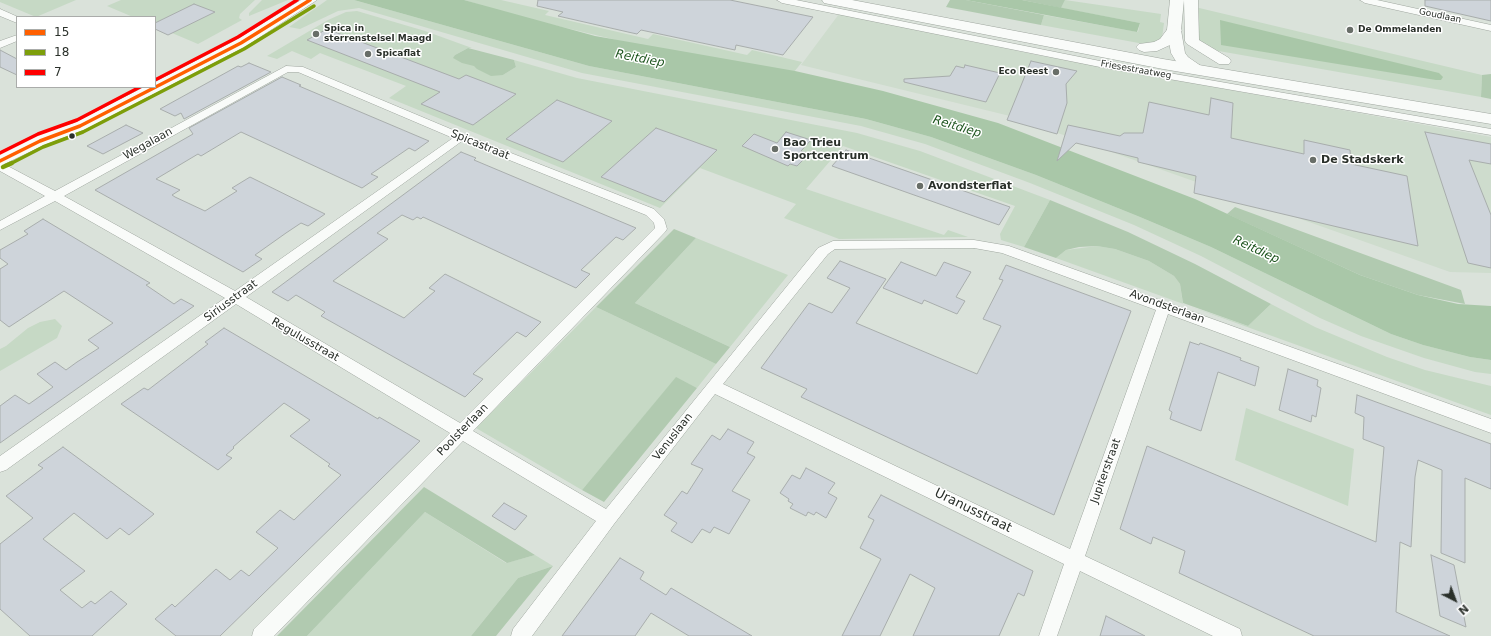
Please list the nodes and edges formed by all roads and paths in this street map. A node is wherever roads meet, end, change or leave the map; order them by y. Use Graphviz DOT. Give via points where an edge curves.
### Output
graph roads {
  1 [pos="299,0"];
  2 [pos="310,0"];
  3 [pos="782,0"];
  4 [pos="829,0"];
  5 [pos="890,0"];
  6 [pos="1177,0"];
  7 [pos="1191,0"];
  8 [pos="1365,0"];
  9 [pos="0,12"];
  10 [pos="16,20"];
  11 [pos="1491,28"];
  12 [pos="1174,30"];
  13 [pos="16,38"];
  14 [pos="0,45"];
  15 [pos="1144,47"];
  16 [pos="1178,53"];
  17 [pos="1224,61"];
  18 [pos="298,69"];
  19 [pos="1196,69"];
  20 [pos="156,80"];
  21 [pos="156,87"];
  22 [pos="141,88"];
  23 [pos="155,88"];
  24 [pos="1307,88"];
  25 [pos="1491,107"];
  26 [pos="1388,115"];
  27 [pos="1491,119"];
  28 [pos="1491,132"];
  29 [pos="461,137"];
  30 [pos="40,141"];
  31 [pos="0,161"];
  32 [pos="0,166"];
  33 [pos="54,196"];
  34 [pos="660,222"];
  35 [pos="0,226"];
  36 [pos="833,245"];
  37 [pos="234,298"];
  38 [pos="1164,306"];
  39 [pos="713,386"];
  40 [pos="1491,426"];
  41 [pos="462,431"];
  42 [pos="0,465"];
  43 [pos="608,519"];
  44 [pos="1074,560"];
  45 [pos="261,636"];
  46 [pos="520,636"];
  47 [pos="1048,636"];
  48 [pos="1233,636"];
  1 -- 20 [label="main road"];
  2 -- 21 [label="main road" via="241,43"];
  3 -- 26 [label="street, Friesestraatweg" via="1100,64"];
  4 -- 19 [label="highway, Friesestraatweg"];
  5 -- 15 [label="highway"];
  6 -- 12 [label="main road"];
  7 -- 17 [label="main road" via="1192,41"];
  8 -- 11 [label="street, Goudlaan"];
  9 -- 10 [label="street"];
  12 -- 15 [label="highway" via="1165,42 1157,46"];
  12 -- 16 [label="main road"];
  13 -- 14 [label="street"];
  15 -- 16 [label="highway"];
  16 -- 17 [label="highway"];
  16 -- 19 [label="main road" via="1186,63"];
  17 -- 25 [label="highway"];
  18 -- 29 [label="street, Spicastraat"];
  18 -- 33 [label="street, Wegalaan" via="286,68"];
  19 -- 24 [label="highway, Friesestraatweg"];
  22 -- 30 [label="main road"];
  23 -- 30 [label="main road" via="80,126"];
  24 -- 26 [label="highway" via="1327,97 1382,107 1387,110"];
  24 -- 27 [label="highway, Friesestraatweg"];
  26 -- 28 [label="street, Friesestraatweg"];
  29 -- 34 [label="street, Spicastraat" via="650,212"];
  29 -- 37 [label="street, Siriusstraat"];
  30 -- 31 [label="main road"];
  32 -- 33 [label="street, Regulusstraat"];
  33 -- 35 [label="street, Wegalaan"];
  33 -- 37 [label="street, Regulusstraat" via="189,270"];
  34 -- 41 [label="street, Poolsterlaan" via="661,229"];
  36 -- 38 [label="street, Avondsterlaan" via="974,244 1004,249"];
  36 -- 39 [label="street, Venuslaan" via="823,251"];
  37 -- 41 [label="street, Regulusstraat"];
  37 -- 42 [label="street, Siriusstraat"];
  38 -- 40 [label="street, Avondsterlaan"];
  38 -- 44 [label="street, Jupiterstraat"];
  39 -- 43 [label="street, Venuslaan"];
  39 -- 44 [label="street, Uranusstraat"];
  41 -- 43 [label="street, Regulusstraat"];
  41 -- 45 [label="street, Poolsterlaan"];
  43 -- 46 [label="street, Venuslaan"];
  44 -- 47 [label="street, Jupiterstraat"];
  44 -- 48 [label="street, Uranusstraat"];
}
